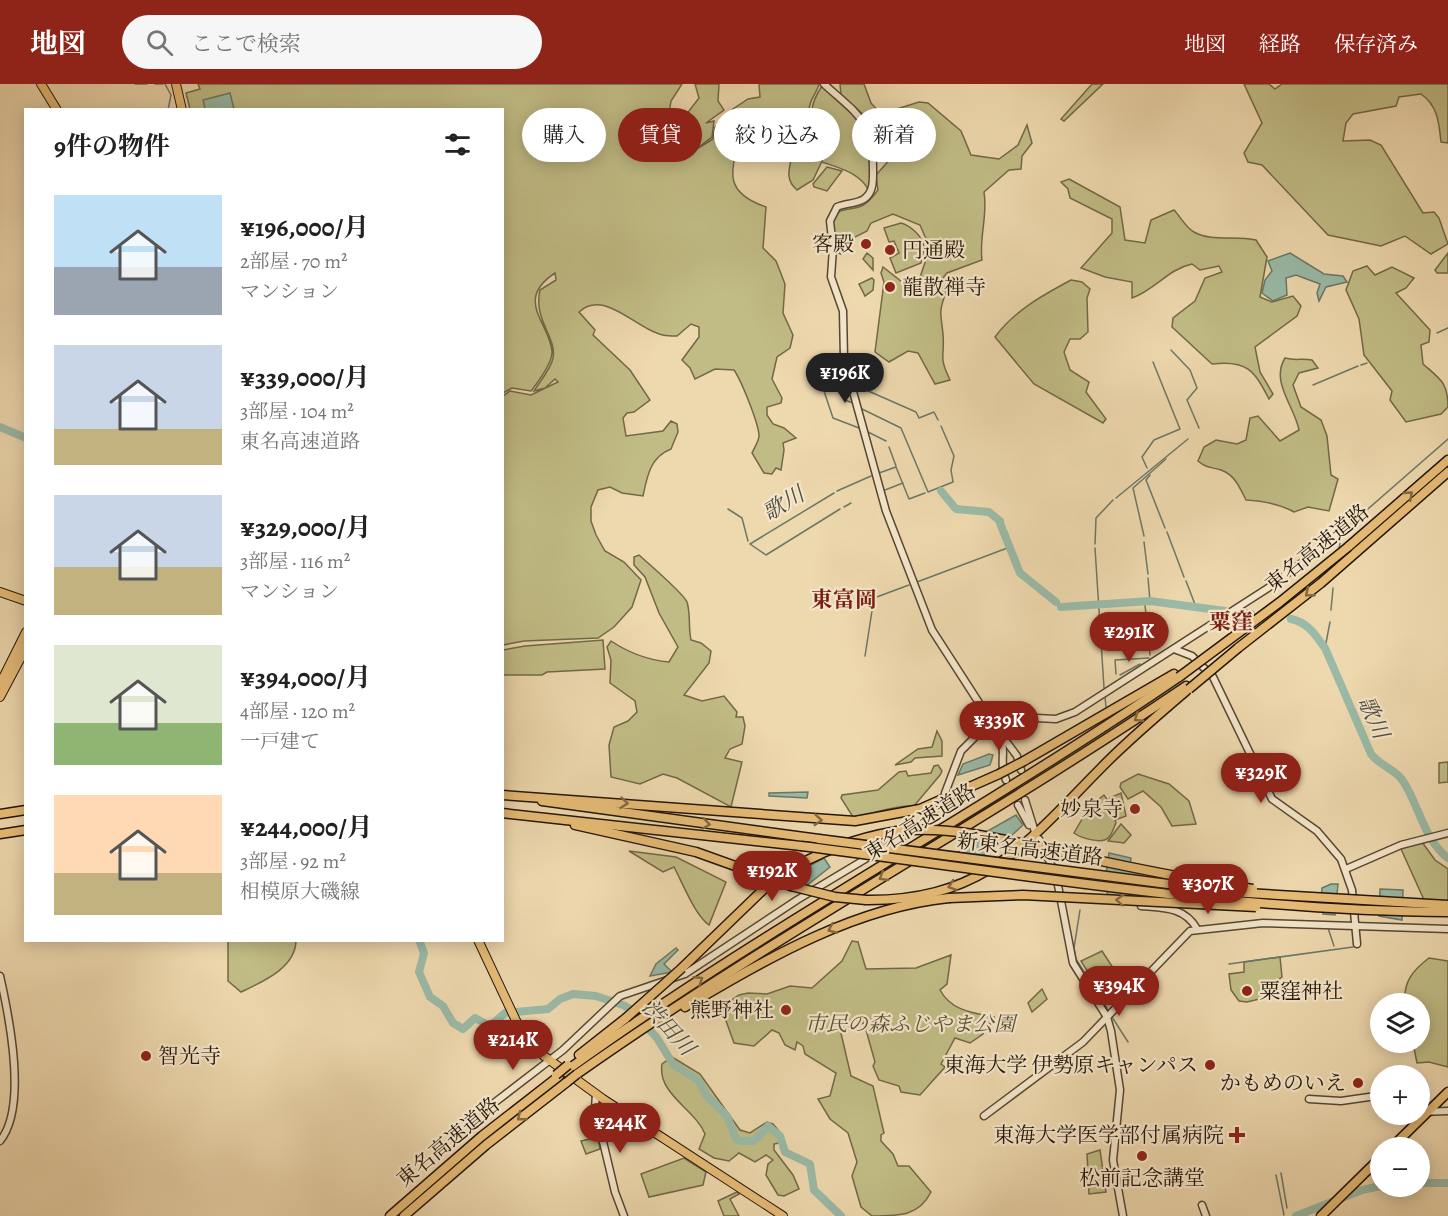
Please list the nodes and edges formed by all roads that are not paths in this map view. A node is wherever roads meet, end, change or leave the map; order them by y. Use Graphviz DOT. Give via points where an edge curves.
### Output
graph roads {
  1 [pos="41,84"];
  2 [pos="176,84"];
  3 [pos="824,84"];
  4 [pos="56,108"];
  5 [pos="182,108"];
  6 [pos="1448,460"];
  7 [pos="1448,472"];
  8 [pos="1344,531"];
  9 [pos="0,592"];
  10 [pos="24,600"];
  11 [pos="24,636"];
  12 [pos="1174,650"];
  13 [pos="24,652"];
  14 [pos="1178,674"];
  15 [pos="0,684"];
  16 [pos="1187,687"];
  17 [pos="0,697"];
  18 [pos="995,726"];
  19 [pos="1021,770"];
  20 [pos="1002,777"];
  21 [pos="945,793"];
  22 [pos="504,796"];
  23 [pos="504,796"];
  24 [pos="1025,800"];
  25 [pos="1018,806"];
  26 [pos="24,810"];
  27 [pos="934,813"];
  28 [pos="0,814"];
  29 [pos="504,814"];
  30 [pos="504,814"];
  31 [pos="24,830"];
  32 [pos="1448,832"];
  33 [pos="0,834"];
  34 [pos="1039,839"];
  35 [pos="1346,869"];
  36 [pos="784,873"];
  37 [pos="766,886"];
  38 [pos="1374,902"];
  39 [pos="1448,905"];
  40 [pos="1141,906"];
  41 [pos="1347,909"];
  42 [pos="1448,912"];
  43 [pos="1355,925"];
  44 [pos="1448,928"];
  45 [pos="1197,929"];
  46 [pos="479,942"];
  47 [pos="1357,944"];
  48 [pos="0,976"];
  49 [pos="1107,1017"];
  50 [pos="655,1019"];
  51 [pos="633,1028"];
  52 [pos="549,1061"];
  53 [pos="575,1069"];
  54 [pos="1448,1092"];
  55 [pos="596,1094"];
  56 [pos="1370,1097"];
  57 [pos="1309,1099"];
  58 [pos="494,1103"];
  59 [pos="1430,1107"];
  60 [pos="1448,1111"];
  61 [pos="1430,1112"];
  62 [pos="984,1116"];
  63 [pos="1412,1125"];
  64 [pos="1401,1137"];
  65 [pos="0,1141"];
  66 [pos="1370,1168"];
  67 [pos="1202,1205"];
  68 [pos="390,1216"];
  69 [pos="404,1216"];
  70 [pos="624,1216"];
  71 [pos="783,1216"];
  72 [pos="1123,1216"];
  73 [pos="1206,1216"];
  74 [pos="1321,1216"];
  1 -- 4 [label="main road"];
  2 -- 5 [label="main road"];
  3 -- 18 [label="street" via="863,120 873,146 870,192 859,201 837,207 830,221 831,278 844,317 845,363 886,511 932,630"];
  14 -- 6 [label="highway, 東名高速道路, one-way, bridge" via="1280,602"];
  7 -- 16 [label="highway, 東名高速道路, one-way, bridge" via="1354,555"];
  8 -- 12 [label="street" via="1282,579"];
  9 -- 10 [label="main road"];
  11 -- 15 [label="main road"];
  12 -- 18 [label="street" via="1066,716 1022,716"];
  12 -- 35 [label="street" via="1192,656 1214,678 1272,799 1324,837"];
  13 -- 17 [label="main road"];
  14 -- 20 [label="highway, bridge"];
  50 -- 14 [label="highway, 東名高速道路, one-way"];
  16 -- 29 [label="highway, one-way, bridge" via="1043,829 1006,860 972,879 906,898 835,897 658,842"];
  16 -- 50 [label="highway, 東名高速道路, one-way"];
  18 -- 19 [label="street" via="1017,756"];
  18 -- 20 [label="street" via="1003,743"];
  18 -- 21 [label="street" via="964,746"];
  22 -- 20 [label="highway, one-way" via="855,821 920,809"];
  23 -- 38 [label="highway, 新東名高速道路, one-way, bridge" via="1230,892"];
  24 -- 25 [label="street" via="1035,830"];
  26 -- 28 [label="highway"];
  27 -- 52 [label="street" via="922,825 797,900 685,974 620,996"];
  30 -- 41 [label="highway, 新東名高速道路, bridge" via="801,846 1213,898"];
  31 -- 33 [label="highway"];
  32 -- 35 [label="street" via="1401,845"];
  34 -- 49 [label="street" via="1056,875 1073,963"];
  35 -- 43 [label="street"];
  36 -- 38 [label="highway, bridge" via="831,848 862,838 897,831 962,831 1165,875"];
  37 -- 51 [label="highway, bridge" via="682,968"];
  38 -- 39 [label="highway, 新東名高速道路, bridge"];
  40 -- 45 [label="street" via="1179,911"];
  41 -- 42 [label="highway, 新東名高速道路, bridge"];
  41 -- 50 [label="highway, one-way, bridge" via="1023,895 949,898 885,910 824,932"];
  43 -- 44 [label="street"];
  43 -- 45 [label="street" via="1263,923"];
  43 -- 47 [label="street"];
  45 -- 49 [label="street" via="1182,937"];
  46 -- 52 [label="main road" via="514,1017 531,1045"];
  48 -- 65 [label="street" via="14,1046 12,1116"];
  49 -- 62 [label="street" via="1075,1049"];
  49 -- 72 [label="street" via="1119,1085 1113,1152"];
  50 -- 51 [label="highway, 東名高速道路"];
  50 -- 51 [label="highway"];
  51 -- 53 [label="highway"];
  51 -- 53 [label="highway, 東名高速道路"];
  52 -- 55 [label="main road"];
  52 -- 58 [label="street"];
  53 -- 68 [label="highway, 東名高速道路, bridge" via="558,1076 520,1106"];
  53 -- 69 [label="highway, 東名高速道路, one-way, bridge" via="567,1082"];
  54 -- 59 [label="highway"];
  55 -- 70 [label="street" via="594,1105"];
  55 -- 71 [label="main road"];
  56 -- 57 [label="street" via="1341,1101"];
  60 -- 61 [label="street"];
  63 -- 64 [label="highway"];
  66 -- 74 [label="highway"];
  67 -- 73 [label="street"];
}
